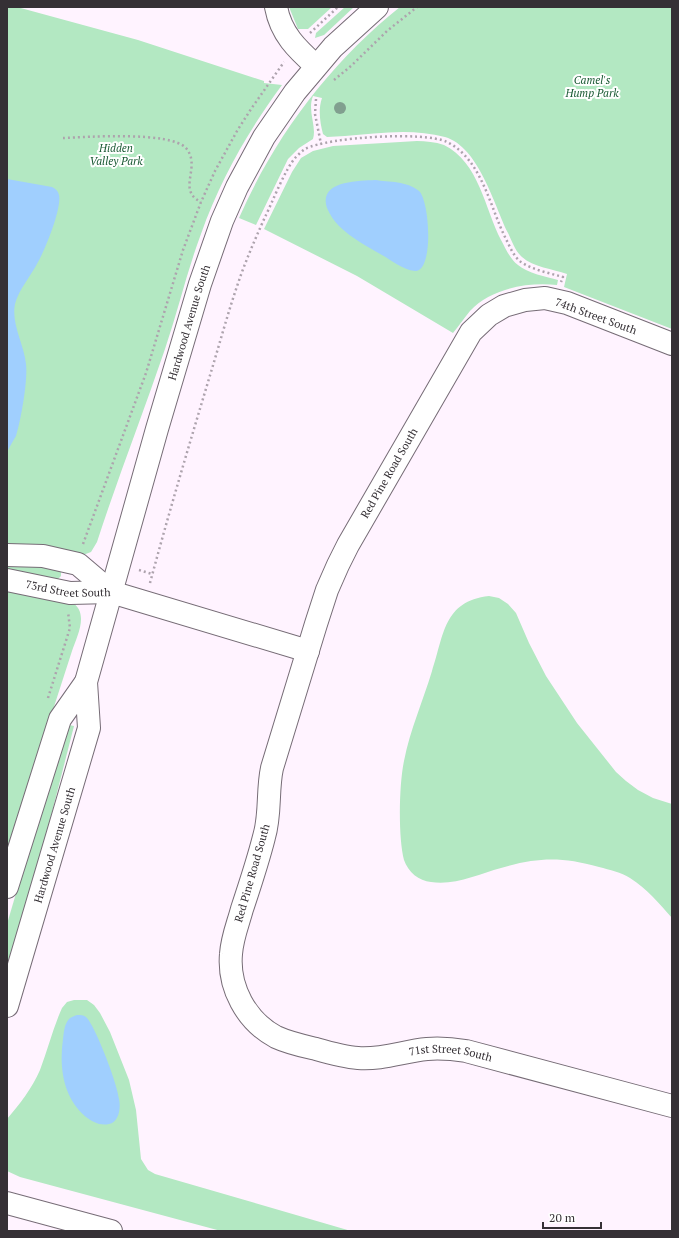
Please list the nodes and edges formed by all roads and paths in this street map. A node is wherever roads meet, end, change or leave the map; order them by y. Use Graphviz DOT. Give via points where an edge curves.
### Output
graph roads {
  1 [pos="276,7"];
  2 [pos="338,7"];
  3 [pos="377,7"];
  4 [pos="417,7"];
  5 [pos="308,35"];
  6 [pos="316,66"];
  7 [pos="330,82"];
  8 [pos="317,97"];
  9 [pos="63,138"];
  10 [pos="321,144"];
  11 [pos="201,202"];
  12 [pos="563,277"];
  13 [pos="496,310"];
  14 [pos="672,344"];
  15 [pos="7,554"];
  16 [pos="152,574"];
  17 [pos="7,580"];
  18 [pos="111,592"];
  19 [pos="308,651"];
  20 [pos="86,682"];
  21 [pos="7,887"];
  22 [pos="241,1003"];
  23 [pos="7,1006"];
  24 [pos="672,1106"];
  25 [pos="7,1203"];
  26 [pos="111,1231"];
  1 -- 6 [label="street" via="279,20 289,39"];
  2 -- 5 [label="path"];
  3 -- 6 [label="street, Hardwood Avenue South"];
  4 -- 7 [label="path"];
  6 -- 18 [label="street, Hardwood Avenue South" via="264,137 222,221 194,306"];
  8 -- 10 [label="path" via="315,114"];
  9 -- 11 [label="path" via="124,136 178,142 186,148 192,159 190,190 193,197"];
  10 -- 12 [label="path" via="408,136 431,137 448,143 465,156 476,171 484,185 500,229 516,257 526,265"];
  10 -- 16 [label="path" via="306,148 292,162 241,273"];
  13 -- 14 [label="street, 74th Street South" via="525,300 550,299 576,306"];
  13 -- 19 [label="street, Red Pine Road South" via="480,323 465,341 348,545 328,590"];
  15 -- 18 [label="street, 73rd Street South" via="43,556 78,564"];
  17 -- 18 [label="street, 73rd Street South" via="70,593"];
  18 -- 19 [label="street"];
  18 -- 20 [label="street, Hardwood Avenue South"];
  19 -- 22 [label="street, Red Pine Road South" via="272,768 266,829 232,946 232,976"];
  20 -- 21 [label="street, Hardwood Avenue South" via="60,719"];
  20 -- 23 [label="street, Hardwood Avenue South" via="89,728"];
  22 -- 24 [label="street, 71st Street South" via="255,1020 274,1036 340,1056 374,1058 434,1048 466,1051"];
  25 -- 26 [label="street"];
}
